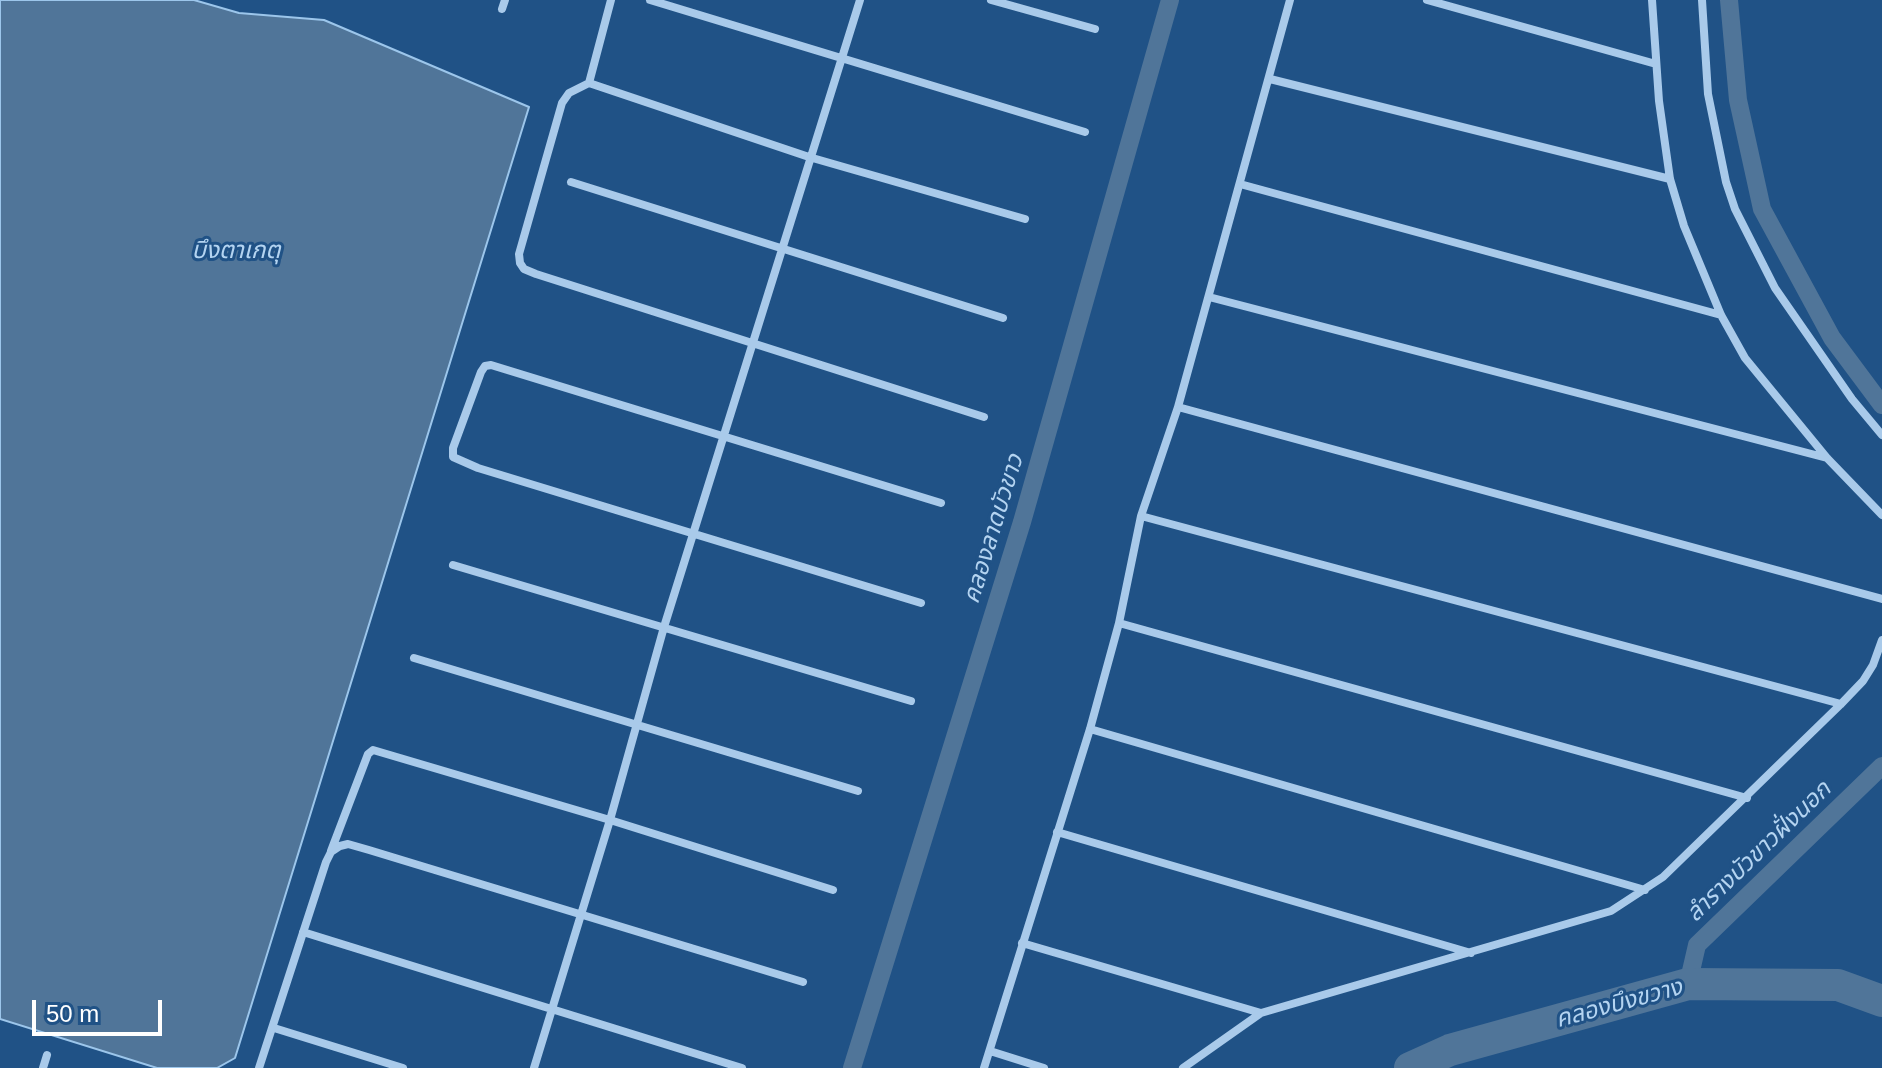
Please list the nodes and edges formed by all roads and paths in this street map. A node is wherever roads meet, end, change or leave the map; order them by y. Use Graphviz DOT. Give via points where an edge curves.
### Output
graph roads {
  1 [pos="611,0"];
  2 [pos="650,0"];
  3 [pos="860,0"];
  4 [pos="991,0"];
  5 [pos="1290,0"];
  6 [pos="1427,0"];
  7 [pos="1652,0"];
  8 [pos="1702,0"];
  9 [pos="1095,29"];
  10 [pos="842,58"];
  11 [pos="1656,64"];
  12 [pos="1270,79"];
  13 [pos="589,83"];
  14 [pos="1085,132"];
  15 [pos="809,157"];
  16 [pos="1670,179"];
  17 [pos="571,182"];
  18 [pos="1240,184"];
  19 [pos="1025,219"];
  20 [pos="784,247"];
  21 [pos="1209,297"];
  22 [pos="1721,315"];
  23 [pos="1003,318"];
  24 [pos="754,342"];
  25 [pos="1178,407"];
  26 [pos="984,417"];
  27 [pos="1882,435"];
  28 [pos="724,437"];
  29 [pos="1827,458"];
  30 [pos="941,503"];
  31 [pos="1882,515"];
  32 [pos="1141,516"];
  33 [pos="694,532"];
  34 [pos="453,565"];
  35 [pos="1882,599"];
  36 [pos="921,603"];
  37 [pos="1119,623"];
  38 [pos="664,627"];
  39 [pos="1882,640"];
  40 [pos="414,658"];
  41 [pos="911,701"];
  42 [pos="1841,704"];
  43 [pos="637,724"];
  44 [pos="1090,729"];
  45 [pos="858,791"];
  46 [pos="1747,798"];
  47 [pos="610,820"];
  48 [pos="1057,832"];
  49 [pos="331,852"];
  50 [pos="833,890"];
  51 [pos="1645,890"];
  52 [pos="581,913"];
  53 [pos="303,932"];
  54 [pos="1022,943"];
  55 [pos="1472,953"];
  56 [pos="803,982"];
  57 [pos="553,1008"];
  58 [pos="1261,1013"];
  59 [pos="274,1028"];
  60 [pos="990,1051"];
  61 [pos="47,1055"];
  62 [pos="43,1068"];
  63 [pos="259,1068"];
  64 [pos="403,1068"];
  65 [pos="534,1068"];
  66 [pos="742,1068"];
  67 [pos="984,1068"];
  68 [pos="1044,1068"];
  69 [pos="1183,1068"];
  1 -- 13 [label="street"];
  2 -- 10 [label="street"];
  3 -- 10 [label="street"];
  4 -- 9 [label="street"];
  5 -- 12 [label="street"];
  6 -- 11 [label="street"];
  7 -- 11 [label="street"];
  8 -- 27 [label="street" via="1708,94 1735,209 1775,288"];
  10 -- 14 [label="street"];
  10 -- 15 [label="street"];
  11 -- 16 [label="street"];
  12 -- 16 [label="street"];
  12 -- 18 [label="street"];
  13 -- 15 [label="street"];
  13 -- 24 [label="street" via="562,103 520,263 536,274"];
  15 -- 19 [label="street"];
  15 -- 20 [label="street"];
  16 -- 22 [label="street"];
  17 -- 20 [label="street"];
  18 -- 21 [label="street"];
  18 -- 22 [label="street"];
  20 -- 23 [label="street"];
  20 -- 24 [label="street"];
  21 -- 25 [label="street"];
  21 -- 29 [label="street"];
  22 -- 29 [label="street" via="1745,358"];
  24 -- 26 [label="street"];
  24 -- 28 [label="street"];
  25 -- 32 [label="street"];
  25 -- 35 [label="street"];
  28 -- 30 [label="street"];
  28 -- 33 [label="street"];
  28 -- 33 [label="street" via="491,365 481,372 453,448 453,457 478,468"];
  29 -- 31 [label="street"];
  32 -- 37 [label="street"];
  32 -- 42 [label="street"];
  33 -- 36 [label="street"];
  33 -- 38 [label="street"];
  34 -- 38 [label="street"];
  37 -- 44 [label="street"];
  37 -- 46 [label="street"];
  38 -- 41 [label="street"];
  38 -- 43 [label="street"];
  39 -- 42 [label="street" via="1863,681"];
  40 -- 43 [label="street"];
  42 -- 46 [label="street"];
  43 -- 45 [label="street"];
  43 -- 47 [label="street"];
  44 -- 48 [label="street"];
  44 -- 51 [label="street"];
  46 -- 51 [label="street"];
  47 -- 49 [label="street" via="373,750"];
  47 -- 50 [label="street"];
  47 -- 52 [label="street"];
  48 -- 54 [label="street"];
  48 -- 55 [label="street"];
  49 -- 52 [label="street" via="348,844"];
  49 -- 53 [label="street"];
  51 -- 55 [label="street" via="1611,911"];
  52 -- 56 [label="street"];
  52 -- 57 [label="street"];
  53 -- 57 [label="street"];
  53 -- 59 [label="street"];
  54 -- 58 [label="street"];
  54 -- 60 [label="street"];
  55 -- 58 [label="street"];
  57 -- 65 [label="street"];
  57 -- 66 [label="street"];
  58 -- 69 [label="street"];
  59 -- 63 [label="street"];
  59 -- 64 [label="street"];
  60 -- 67 [label="street"];
  60 -- 68 [label="street"];
  61 -- 62 [label="street"];
}
